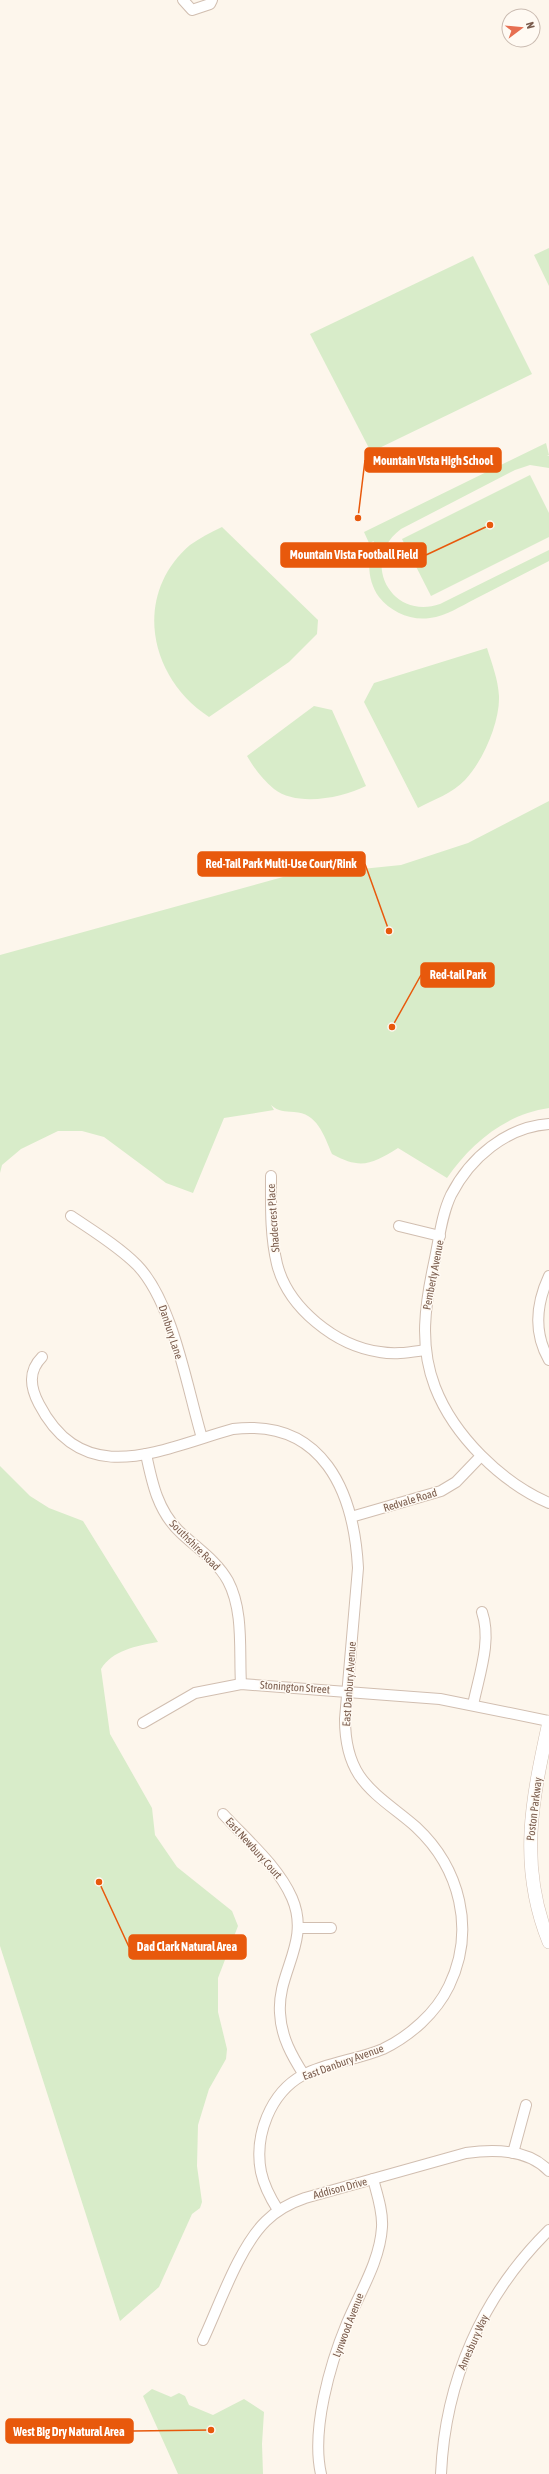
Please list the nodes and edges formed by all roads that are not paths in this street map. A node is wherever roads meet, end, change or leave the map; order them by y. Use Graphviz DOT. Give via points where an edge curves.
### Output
graph roads {
  1 [pos="183,0"];
  2 [pos="212,0"];
  3 [pos="549,1124"];
  4 [pos="271,1176"];
  5 [pos="71,1216"];
  6 [pos="400,1226"];
  7 [pos="440,1236"];
  8 [pos="549,1276"];
  9 [pos="426,1350"];
  10 [pos="42,1357"];
  11 [pos="549,1360"];
  12 [pos="202,1438"];
  13 [pos="146,1454"];
  14 [pos="481,1456"];
  15 [pos="549,1503"];
  16 [pos="351,1517"];
  17 [pos="482,1612"];
  18 [pos="241,1684"];
  19 [pos="348,1691"];
  20 [pos="473,1705"];
  21 [pos="549,1721"];
  22 [pos="142,1723"];
  23 [pos="223,1814"];
  24 [pos="298,1928"];
  25 [pos="330,1928"];
  26 [pos="549,1942"];
  27 [pos="304,2075"];
  28 [pos="526,2105"];
  29 [pos="513,2153"];
  30 [pos="549,2171"];
  31 [pos="373,2179"];
  32 [pos="278,2210"];
  33 [pos="549,2230"];
  34 [pos="203,2340"];
  35 [pos="321,2474"];
  36 [pos="441,2474"];
  1 -- 2 [label="street" via="192,10 210,4"];
  3 -- 7 [label="street, Pemberly Avenue" via="524,1129 505,1137 476,1159 451,1196"];
  4 -- 9 [label="street, Shadecrest Place" via="273,1243 277,1265 286,1286 300,1306 327,1330 350,1343 381,1352 400,1354"];
  5 -- 12 [label="street, Danbury Lane" via="123,1252 137,1265 156,1292 169,1323"];
  6 -- 7 [label="street"];
  7 -- 9 [label="street, Pemberly Avenue" via="426,1303"];
  8 -- 11 [label="street" via="542,1292 538,1319 538,1333"];
  9 -- 14 [label="street, Pemberly Avenue" via="435,1387 444,1408"];
  10 -- 13 [label="street, East Danbury Avenue" via="32,1370 31,1384 43,1413 57,1432 71,1444 102,1457 123,1458"];
  12 -- 13 [label="street, East Danbury Avenue"];
  12 -- 16 [label="street, East Danbury Avenue" via="248,1428 271,1430 296,1438 318,1453 330,1466 341,1487"];
  13 -- 18 [label="street, Southshire Road" via="157,1498 166,1516 180,1533 218,1566 231,1589 237,1615"];
  14 -- 15 [label="street, Pemberly Avenue"];
  14 -- 16 [label="street, Redvale Road" via="456,1482 441,1491"];
  16 -- 19 [label="street, East Danbury Avenue" via="357,1545 358,1568"];
  17 -- 20 [label="street" via="486,1635 485,1647"];
  18 -- 19 [label="street, Stonington Street"];
  18 -- 22 [label="street, Stonington Street" via="195,1693"];
  19 -- 20 [label="street, Stonington Street" via="440,1699"];
  19 -- 27 [label="street, East Danbury Avenue" via="345,1737 354,1765 370,1788 415,1827 444,1861 460,1903 463,1924 461,1946 457,1967 445,1993 429,2015 412,2030 382,2049"];
  20 -- 21 [label="street, Stonington Street"];
  21 -- 26 [label="street, Poston Parkway" via="534,1790 530,1855 537,1906"];
  23 -- 24 [label="street, East Newbury Court" via="284,1882 292,1899"];
  24 -- 25 [label="street"];
  24 -- 27 [label="street, East Newbury Court" via="295,1952 281,1994 280,2012 285,2040"];
  27 -- 32 [label="street, East Danbury Avenue" via="288,2086 276,2099 265,2120 261,2138 261,2173"];
  28 -- 29 [label="street"];
  29 -- 30 [label="street, Addison Drive" via="533,2160"];
  29 -- 31 [label="street, Addison Drive" via="488,2150 466,2153"];
  31 -- 32 [label="street, Addison Drive" via="305,2198"];
  31 -- 35 [label="street, Lynwood Avenue" via="382,2213 381,2238 375,2261 346,2324 328,2386 319,2443"];
  32 -- 34 [label="street, Addison Drive" via="251,2240"];
  33 -- 36 [label="street, Amesbury Way" via="530,2249 496,2294 467,2349 445,2427"];
}
